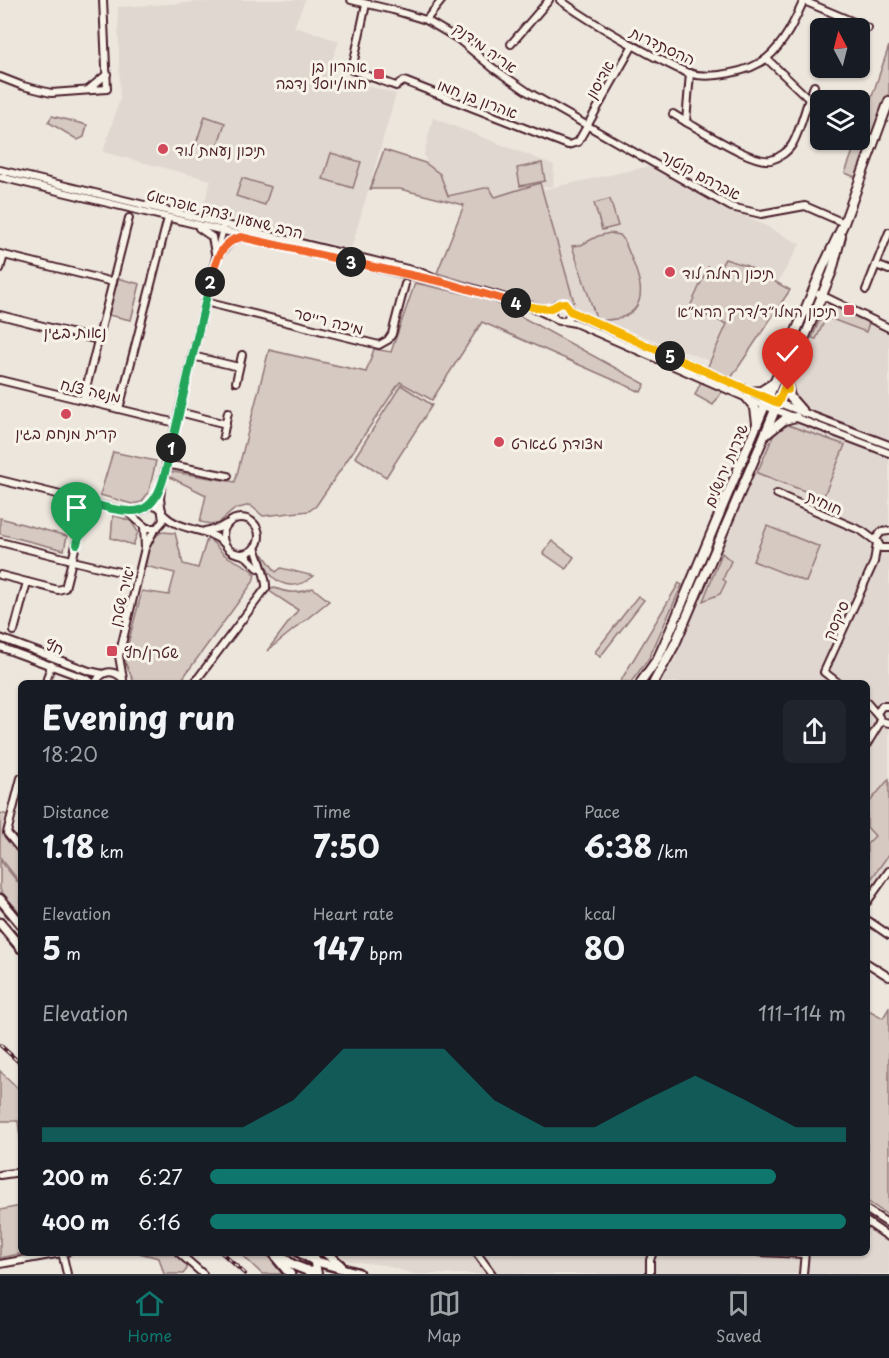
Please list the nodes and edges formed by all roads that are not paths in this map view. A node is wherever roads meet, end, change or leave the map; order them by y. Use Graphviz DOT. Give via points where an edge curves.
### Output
graph roads {
  1 [pos="103,0"];
  2 [pos="109,0"];
  3 [pos="351,0"];
  4 [pos="442,0"];
  5 [pos="549,0"];
  6 [pos="560,0"];
  7 [pos="804,1"];
  8 [pos="366,4"];
  9 [pos="844,18"];
  10 [pos="426,20"];
  11 [pos="511,44"];
  12 [pos="633,45"];
  13 [pos="767,59"];
  14 [pos="690,73"];
  15 [pos="106,74"];
  16 [pos="0,77"];
  17 [pos="814,86"];
  18 [pos="82,91"];
  19 [pos="809,99"];
  20 [pos="889,101"];
  21 [pos="673,114"];
  22 [pos="686,122"];
  23 [pos="586,125"];
  24 [pos="0,170"];
  25 [pos="0,177"];
  26 [pos="129,218"];
  27 [pos="168,218"];
  28 [pos="844,223"];
  29 [pos="193,224"];
  30 [pos="223,228"];
  31 [pos="889,232"];
  32 [pos="248,237"];
  33 [pos="2,254"];
  34 [pos="216,259"];
  35 [pos="876,265"];
  36 [pos="0,269"];
  37 [pos="889,270"];
  38 [pos="113,282"];
  39 [pos="443,282"];
  40 [pos="405,284"];
  41 [pos="866,290"];
  42 [pos="813,291"];
  43 [pos="822,295"];
  44 [pos="205,302"];
  45 [pos="533,308"];
  46 [pos="552,308"];
  47 [pos="570,311"];
  48 [pos="0,315"];
  49 [pos="554,318"];
  50 [pos="564,321"];
  51 [pos="889,328"];
  52 [pos="98,340"];
  53 [pos="242,355"];
  54 [pos="192,356"];
  55 [pos="239,367"];
  56 [pos="0,380"];
  57 [pos="776,381"];
  58 [pos="787,381"];
  59 [pos="236,382"];
  60 [pos="748,395"];
  61 [pos="83,400"];
  62 [pos="766,403"];
  63 [pos="776,406"];
  64 [pos="119,409"];
  65 [pos="179,412"];
  66 [pos="228,412"];
  67 [pos="803,412"];
  68 [pos="796,417"];
  69 [pos="177,423"];
  70 [pos="226,423"];
  71 [pos="756,426"];
  72 [pos="223,436"];
  73 [pos="763,439"];
  74 [pos="889,445"];
  75 [pos="889,453"];
  76 [pos="166,464"];
  77 [pos="228,476"];
  78 [pos="0,480"];
  79 [pos="162,483"];
  80 [pos="777,494"];
  81 [pos="87,502"];
  82 [pos="146,507"];
  83 [pos="125,511"];
  84 [pos="163,512"];
  85 [pos="228,523"];
  86 [pos="889,523"];
  87 [pos="143,524"];
  88 [pos="182,526"];
  89 [pos="158,527"];
  90 [pos="204,531"];
  91 [pos="889,531"];
  92 [pos="878,538"];
  93 [pos="0,542"];
  94 [pos="224,544"];
  95 [pos="145,548"];
  96 [pos="255,548"];
  97 [pos="888,548"];
  98 [pos="240,554"];
  99 [pos="71,560"];
  100 [pos="874,562"];
  101 [pos="263,572"];
  102 [pos="124,573"];
  103 [pos="0,575"];
  104 [pos="27,582"];
  105 [pos="14,631"];
  106 [pos="0,638"];
  107 [pos="0,647"];
  108 [pos="120,650"];
  109 [pos="51,665"];
  110 [pos="105,673"];
  111 [pos="47,680"];
  112 [pos="89,680"];
  113 [pos="96,680"];
  114 [pos="123,680"];
  115 [pos="124,680"];
  116 [pos="197,680"];
  117 [pos="642,680"];
  118 [pos="655,680"];
  119 [pos="834,680"];
  120 [pos="870,702"];
  121 [pos="886,705"];
  122 [pos="870,706"];
  123 [pos="879,719"];
  124 [pos="889,723"];
  125 [pos="870,738"];
  126 [pos="18,790"];
  127 [pos="18,846"];
  128 [pos="889,871"];
  129 [pos="870,898"];
  130 [pos="0,899"];
  131 [pos="18,920"];
  132 [pos="870,922"];
  133 [pos="0,923"];
  134 [pos="889,935"];
  135 [pos="18,944"];
  136 [pos="870,965"];
  137 [pos="889,977"];
  138 [pos="18,1172"];
  139 [pos="0,1175"];
  140 [pos="870,1212"];
  141 [pos="870,1224"];
  142 [pos="889,1224"];
  143 [pos="889,1237"];
  144 [pos="47,1256"];
  145 [pos="64,1256"];
  146 [pos="182,1256"];
  147 [pos="276,1256"];
  148 [pos="280,1256"];
  149 [pos="303,1256"];
  150 [pos="329,1256"];
  151 [pos="480,1256"];
  152 [pos="652,1256"];
  153 [pos="804,1256"];
  154 [pos="314,1257"];
  155 [pos="0,1264"];
  156 [pos="196,1268"];
  157 [pos="312,1273"];
  158 [pos="361,1273"];
  159 [pos="67,1274"];
  160 [pos="191,1274"];
  161 [pos="203,1274"];
  162 [pos="290,1274"];
  163 [pos="492,1274"];
  164 [pos="650,1274"];
  165 [pos="802,1274"];
  1 -- 2 [label="street"];
  1 -- 15 [label="street"];
  3 -- 8 [label="street, אריה מידנק"];
  4 -- 10 [label="street"];
  5 -- 11 [label="street"];
  6 -- 12 [label="street, ההסתדרות"];
  7 -- 9 [label="street"];
  7 -- 13 [label="street, ההסתדרות" via="783,42"];
  8 -- 10 [label="street, אריה מידנק"];
  8 -- 23 [label="street, אהרון בן חמו" via="352,70 396,86 404,81 568,145 578,142"];
  10 -- 23 [label="street, אריה מידנק" via="528,92"];
  12 -- 14 [label="street, ההסתדרות"];
  12 -- 23 [label="street, אדיסון"];
  13 -- 14 [label="street, ההסתדרות" via="738,72"];
  13 -- 19 [label="street"];
  14 -- 22 [label="street"];
  15 -- 18 [label="street"];
  15 -- 18 [label="street" via="107,89"];
  16 -- 18 [label="street" via="51,93"];
  17 -- 19 [label="street"];
  19 -- 22 [label="street" via="793,144 771,160 744,154"];
  20 -- 28 [label="main road, שדרות ירושלים"];
  21 -- 22 [label="street"];
  23 -- 28 [label="street, אברהם קוטנר" via="731,207 761,214 805,206"];
  24 -- 30 [label="street, הרב שמעון יצחק אפריאט"];
  25 -- 27 [label="street, הרב שמעון יצחק אפריאט"];
  26 -- 38 [label="street"];
  27 -- 29 [label="street, הרב שמעון יצחק אפריאט"];
  27 -- 64 [label="street"];
  28 -- 42 [label="main road, שדרות ירושלים"];
  28 -- 43 [label="main road, שדרות ירושלים"];
  29 -- 30 [label="street, הרב שמעון יצחק אפריאט"];
  29 -- 34 [label="street" via="212,237"];
  30 -- 32 [label="street, הרב שמעון יצחק אפריאט"];
  30 -- 34 [label="street"];
  30 -- 39 [label="street, הרב שמעון יצחק אפריאט" via="420,272"];
  31 -- 35 [label="street"];
  32 -- 34 [label="street" via="232,240"];
  32 -- 39 [label="street, הרב שמעון יצחק אפריאט"];
  33 -- 36 [label="street"];
  33 -- 38 [label="street"];
  34 -- 44 [label="street"];
  35 -- 37 [label="street"];
  35 -- 41 [label="street"];
  38 -- 52 [label="street"];
  39 -- 45 [label="street, הרב שמעון יצחק אפריאט"];
  40 -- 44 [label="street, מיכה רייסר" via="392,334 379,345"];
  42 -- 43 [label="street"];
  42 -- 57 [label="main road, שדרות ירושלים"];
  43 -- 51 [label="street"];
  43 -- 58 [label="main road, שדרות ירושלים"];
  44 -- 54 [label="street"];
  45 -- 46 [label="street, הרב שמעון יצחק אפריאט"];
  45 -- 49 [label="street, הרב שמעון יצחק אפריאט"];
  46 -- 47 [label="street" via="562,303"];
  46 -- 49 [label="street"];
  47 -- 50 [label="street"];
  47 -- 60 [label="street"];
  48 -- 52 [label="street"];
  49 -- 50 [label="street"];
  50 -- 60 [label="street"];
  52 -- 61 [label="street"];
  53 -- 55 [label="street"];
  54 -- 55 [label="street"];
  54 -- 65 [label="street"];
  55 -- 59 [label="street"];
  56 -- 61 [label="street, מנשה צלח"];
  57 -- 60 [label="main road"];
  57 -- 62 [label="main road, שדרות ירושלים"];
  58 -- 63 [label="main road, שדרות ירושלים"];
  58 -- 67 [label="main road" via="790,397"];
  60 -- 62 [label="street"];
  60 -- 71 [label="main road" via="755,408"];
  61 -- 64 [label="street, מנשה צלח"];
  62 -- 63 [label="street"];
  62 -- 71 [label="main road, שדרות ירושלים"];
  63 -- 67 [label="street"];
  63 -- 68 [label="street"];
  63 -- 73 [label="main road, שדרות ירושלים"];
  64 -- 69 [label="street, מנשה צלח"];
  65 -- 69 [label="street"];
  65 -- 70 [label="street"];
  66 -- 70 [label="street"];
  67 -- 74 [label="street"];
  68 -- 73 [label="main road" via="781,421"];
  68 -- 75 [label="street"];
  69 -- 76 [label="street"];
  70 -- 72 [label="street"];
  71 -- 117 [label="main road, שדרות ירושלים" via="666,640"];
  73 -- 118 [label="main road, שדרות ירושלים" via="675,644"];
  76 -- 77 [label="street"];
  76 -- 79 [label="street"];
  78 -- 81 [label="street"];
  79 -- 82 [label="street"];
  79 -- 84 [label="street"];
  80 -- 92 [label="street, חוחית"];
  81 -- 83 [label="street"];
  81 -- 99 [label="street"];
  82 -- 83 [label="street"];
  82 -- 84 [label="street" via="154,505"];
  82 -- 87 [label="street" via="140,516"];
  83 -- 87 [label="street"];
  84 -- 88 [label="street"];
  84 -- 89 [label="street"];
  85 -- 90 [label="street"];
  85 -- 94 [label="street" via="222,535"];
  85 -- 96 [label="street" via="247,518 254,523 259,535"];
  86 -- 92 [label="street"];
  87 -- 89 [label="street" via="151,529"];
  87 -- 95 [label="street, יאיר שטרן"];
  88 -- 89 [label="street"];
  88 -- 90 [label="street"];
  89 -- 95 [label="street, יאיר שטרן"];
  90 -- 94 [label="street"];
  91 -- 92 [label="street"];
  92 -- 97 [label="street" via="881,548"];
  92 -- 100 [label="street, סיקסק"];
  93 -- 99 [label="street"];
  94 -- 98 [label="street"];
  95 -- 108 [label="street, יאיר שטרן"];
  96 -- 98 [label="street"];
  96 -- 101 [label="street"];
  97 -- 100 [label="street, סיקסק"];
  98 -- 101 [label="street"];
  99 -- 102 [label="street"];
  99 -- 104 [label="street" via="65,588 58,590"];
  100 -- 119 [label="street, סיקסק" via="824,672"];
  101 -- 116 [label="street" via="266,583 262,594"];
  103 -- 104 [label="street"];
  104 -- 105 [label="street"];
  106 -- 110 [label="street, חץ" via="89,671"];
  107 -- 109 [label="street, חץ"];
  108 -- 110 [label="street, יאיר שטרן"];
  108 -- 115 [label="street, יאיר שטרן"];
  109 -- 111 [label="street"];
  109 -- 112 [label="street, חץ"];
  110 -- 113 [label="street, יאיר שטרן"];
  110 -- 114 [label="street, חץ" via="116,674"];
  120 -- 121 [label="street"];
  121 -- 123 [label="street" via="878,710"];
  122 -- 123 [label="street"];
  123 -- 124 [label="street"];
  123 -- 125 [label="street"];
  126 -- 127 [label="street" via="7,833"];
  128 -- 129 [label="street"];
  130 -- 131 [label="highway"];
  132 -- 134 [label="street"];
  133 -- 135 [label="highway"];
  136 -- 137 [label="street"];
  138 -- 139 [label="street"];
  140 -- 142 [label="street"];
  141 -- 143 [label="street"];
  144 -- 155 [label="street"];
  145 -- 159 [label="street"];
  146 -- 156 [label="street"];
  147 -- 162 [label="highway"];
  148 -- 157 [label="highway"];
  149 -- 157 [label="main road"];
  150 -- 158 [label="highway" via="339,1265"];
  151 -- 163 [label="street"];
  152 -- 164 [label="street"];
  153 -- 165 [label="street"];
  154 -- 157 [label="main road"];
  154 -- 158 [label="highway"];
  156 -- 160 [label="street"];
  156 -- 161 [label="street"];
}
